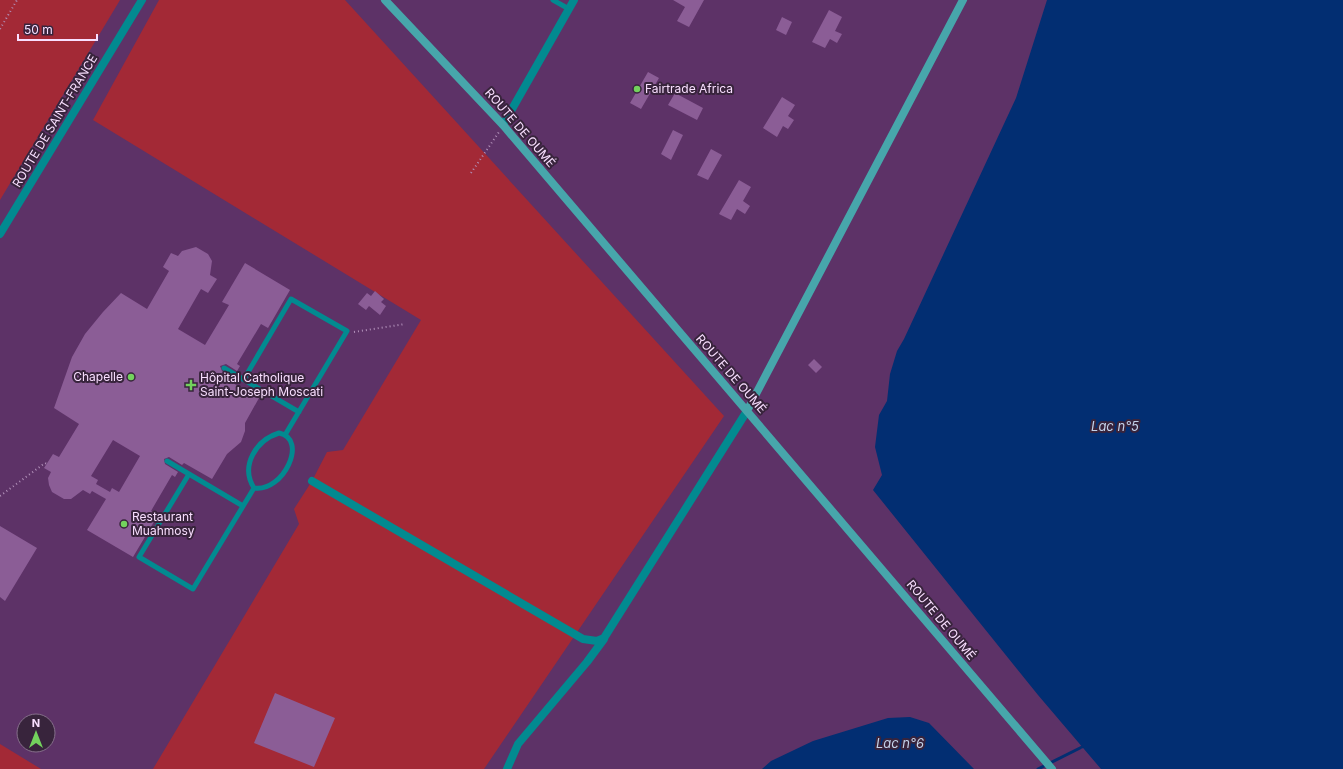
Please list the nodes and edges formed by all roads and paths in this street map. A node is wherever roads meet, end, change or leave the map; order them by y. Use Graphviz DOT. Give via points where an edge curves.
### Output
graph roads {
  1 [pos="18,0"];
  2 [pos="142,0"];
  3 [pos="385,0"];
  4 [pos="554,0"];
  5 [pos="574,0"];
  6 [pos="963,0"];
  7 [pos="569,9"];
  8 [pos="0,29"];
  9 [pos="504,125"];
  10 [pos="471,173"];
  11 [pos="0,234"];
  12 [pos="404,324"];
  13 [pos="345,334"];
  14 [pos="224,368"];
  15 [pos="244,379"];
  16 [pos="747,411"];
  17 [pos="299,412"];
  18 [pos="286,435"];
  19 [pos="167,461"];
  20 [pos="46,464"];
  21 [pos="189,474"];
  22 [pos="312,481"];
  23 [pos="254,488"];
  24 [pos="0,496"];
  25 [pos="243,506"];
  26 [pos="604,638"];
  27 [pos="507,769"];
  28 [pos="1052,769"];
  1 -- 8 [label="path"];
  2 -- 11 [label="street, ROUTE DE SAINT-FRANCE"];
  3 -- 9 [label="main road, ROUTE DE OUMÉ"];
  4 -- 7 [label="lane"];
  5 -- 7 [label="street"];
  6 -- 16 [label="main road"];
  7 -- 9 [label="street"];
  9 -- 10 [label="path"];
  9 -- 16 [label="main road, ROUTE DE OUMÉ"];
  12 -- 13 [label="path"];
  13 -- 15 [label="lane" via="347,331 291,299"];
  13 -- 17 [label="lane"];
  14 -- 15 [label="lane"];
  15 -- 17 [label="lane"];
  16 -- 26 [label="street"];
  16 -- 28 [label="main road, ROUTE DE OUMÉ"];
  17 -- 18 [label="lane"];
  18 -- 23 [label="lane" via="291,440 292,450 281,478 273,485 262,489"];
  18 -- 23 [label="lane" via="279,433 268,436 254,450 248,471"];
  19 -- 21 [label="lane"];
  20 -- 24 [label="path"];
  21 -- 25 [label="lane"];
  21 -- 25 [label="lane" via="139,557 193,589"];
  22 -- 26 [label="street" via="583,639 597,641"];
  23 -- 25 [label="lane"];
  26 -- 27 [label="street" via="518,744"];
}
